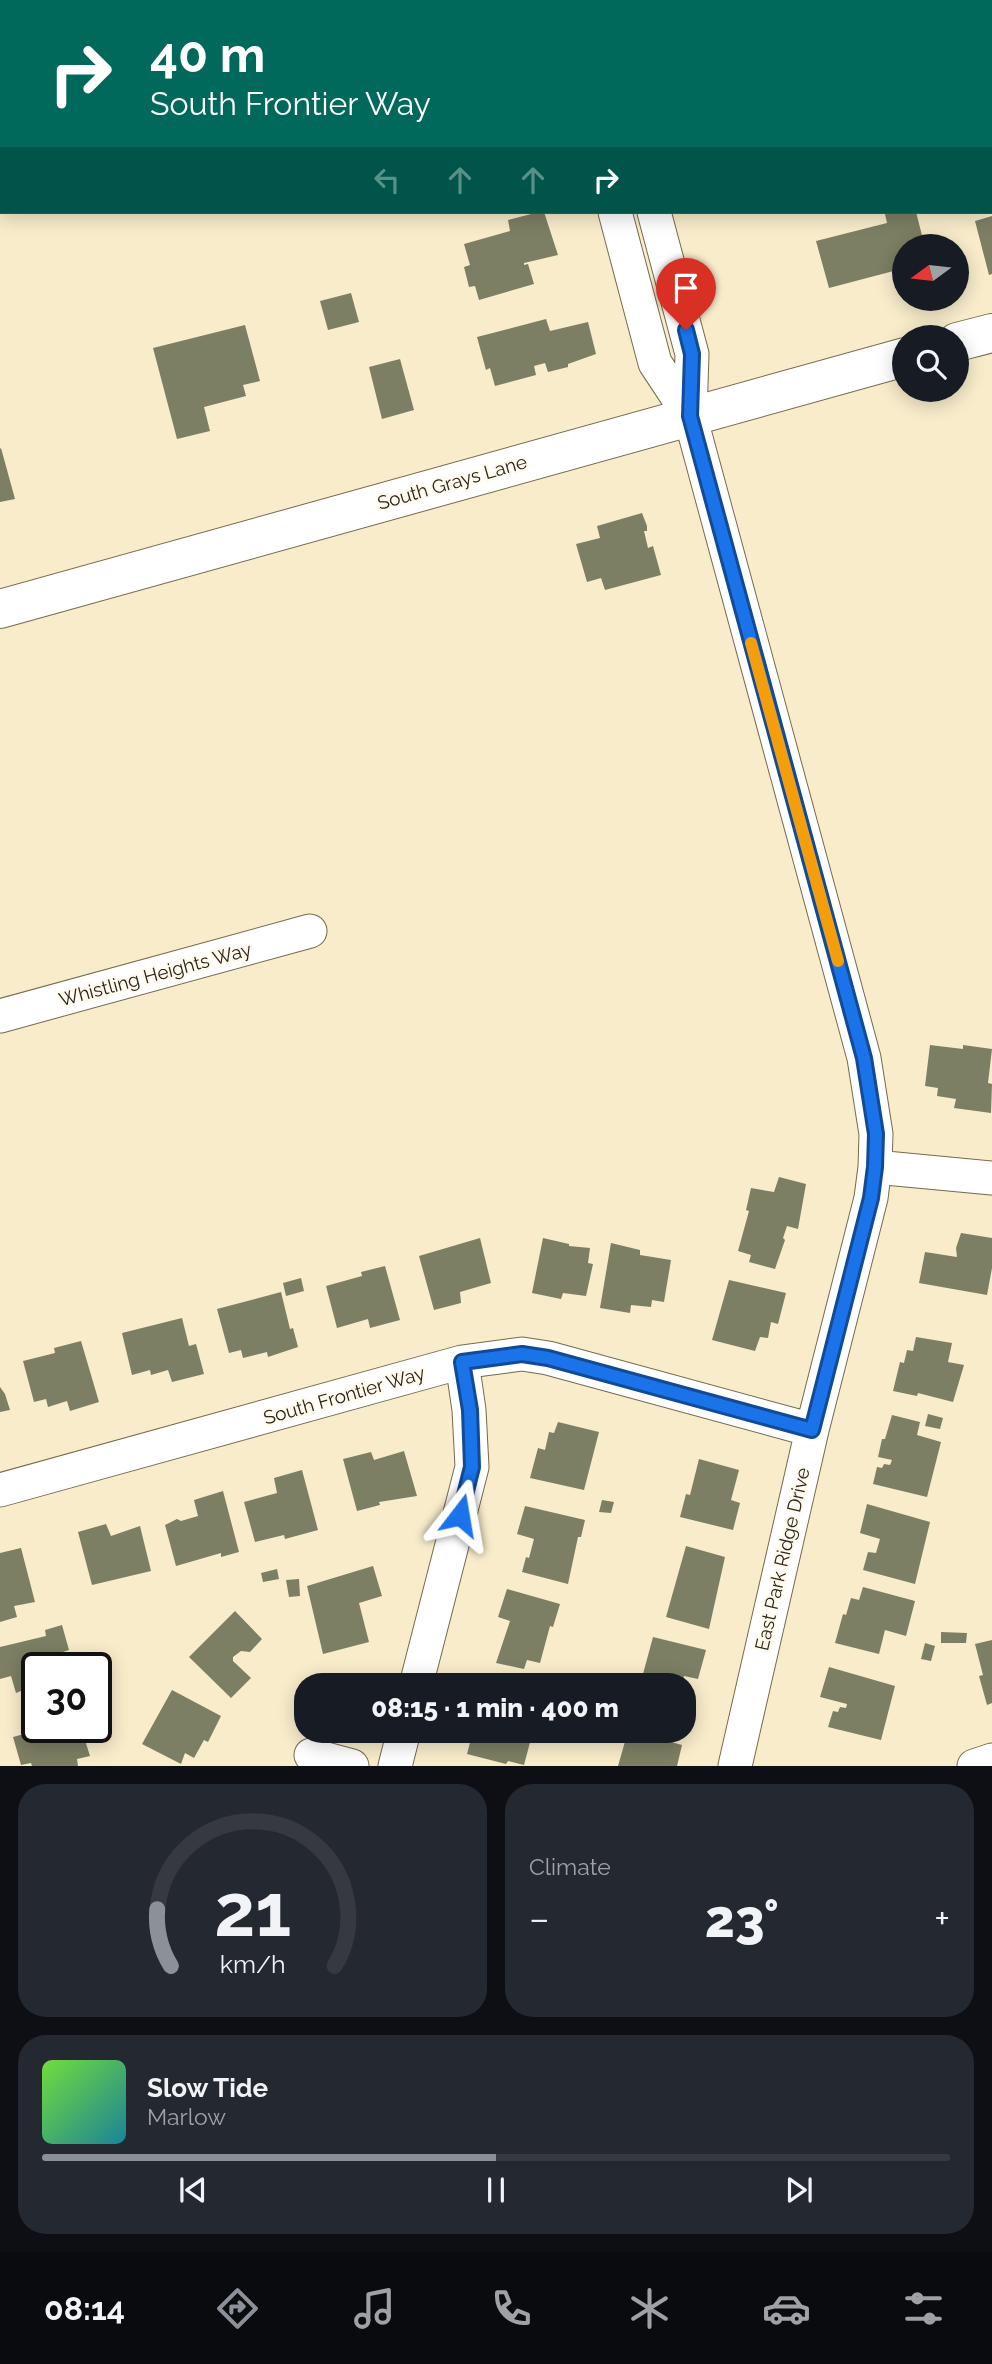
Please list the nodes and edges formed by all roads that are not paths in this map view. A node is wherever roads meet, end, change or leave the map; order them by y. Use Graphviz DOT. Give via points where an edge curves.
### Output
graph roads {
  1 [pos="616,214"];
  2 [pos="655,214"];
  3 [pos="992,333"];
  4 [pos="969,339"];
  5 [pos="892,361"];
  6 [pos="690,416"];
  7 [pos="0,609"];
  8 [pos="310,931"];
  9 [pos="0,1016"];
  10 [pos="875,1167"];
  11 [pos="992,1178"];
  12 [pos="462,1362"];
  13 [pos="812,1430"];
  14 [pos="0,1490"];
  15 [pos="419,1673"];
  16 [pos="401,1743"];
  17 [pos="311,1755"];
  18 [pos="992,1760"];
  19 [pos="352,1766"];
  20 [pos="396,1766"];
  21 [pos="734,1766"];
  22 [pos="974,1766"];
  1 -- 6 [label="street, East Park Ridge Drive" via="655,363"];
  2 -- 6 [label="street, East Park Ridge Drive" via="692,354"];
  3 -- 4 [label="street"];
  5 -- 6 [label="street, South Grays Lane"];
  6 -- 7 [label="street, South Grays Lane"];
  6 -- 10 [label="street, East Park Ridge Drive" via="864,1058 876,1134"];
  8 -- 9 [label="street, Whistling Heights Way"];
  10 -- 11 [label="street"];
  10 -- 13 [label="street, East Park Ridge Drive"];
  12 -- 13 [label="street, South Frontier Way" via="522,1354 548,1358"];
  12 -- 14 [label="street, South Frontier Way"];
  12 -- 15 [label="street" via="472,1467"];
  13 -- 21 [label="street, East Park Ridge Drive"];
  16 -- 20 [label="street"];
  17 -- 19 [label="street"];
  18 -- 22 [label="street"];
}
